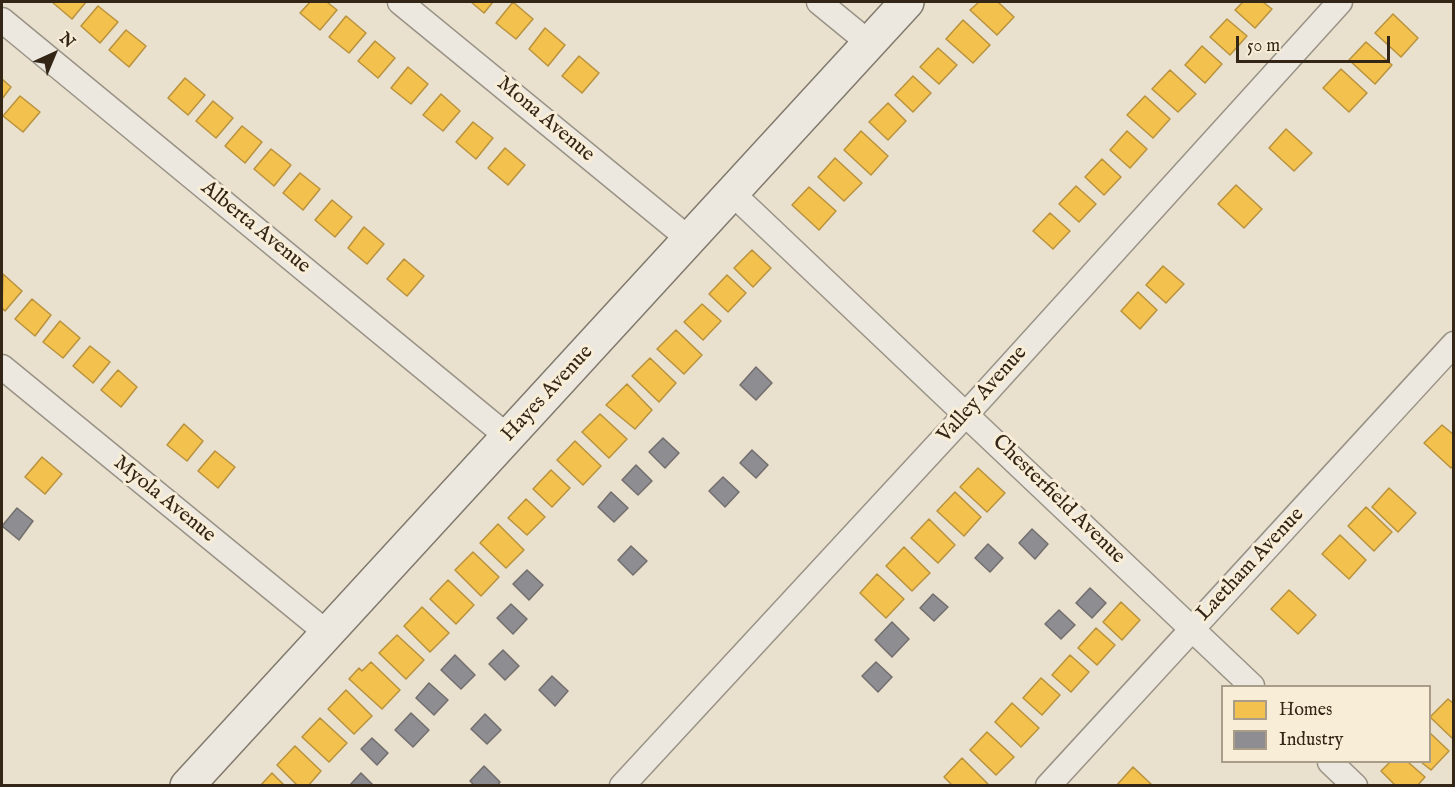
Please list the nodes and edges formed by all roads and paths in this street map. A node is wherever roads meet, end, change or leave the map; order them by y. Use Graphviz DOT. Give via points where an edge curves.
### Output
graph roads {
  1 [pos="400,2"];
  2 [pos="819,2"];
  3 [pos="907,2"];
  4 [pos="1340,2"];
  5 [pos="2,20"];
  6 [pos="868,43"];
  7 [pos="732,193"];
  8 [pos="689,239"];
  9 [pos="1454,344"];
  10 [pos="2,367"];
  11 [pos="967,413"];
  12 [pos="508,437"];
  13 [pos="1192,629"];
  14 [pos="327,633"];
  15 [pos="1250,685"];
  16 [pos="1331,763"];
  17 [pos="187,786"];
  18 [pos="622,786"];
  19 [pos="1048,786"];
  20 [pos="1355,786"];
  1 -- 8 [label="street, Mona Avenue"];
  2 -- 6 [label="street"];
  3 -- 6 [label="street, Hayes Avenue"];
  4 -- 11 [label="street, Valley Avenue"];
  5 -- 12 [label="street, Alberta Avenue"];
  6 -- 7 [label="street, Hayes Avenue"];
  7 -- 8 [label="street, Hayes Avenue"];
  7 -- 11 [label="street, Chesterfield Avenue"];
  8 -- 12 [label="street, Hayes Avenue"];
  9 -- 13 [label="street, Laetham Avenue"];
  10 -- 14 [label="street, Myola Avenue"];
  11 -- 13 [label="street, Chesterfield Avenue"];
  11 -- 18 [label="street, Valley Avenue"];
  12 -- 14 [label="street, Hayes Avenue"];
  13 -- 15 [label="street, Chesterfield Avenue"];
  13 -- 19 [label="street, Laetham Avenue"];
  14 -- 17 [label="street, Hayes Avenue"];
  16 -- 20 [label="street"];
}
